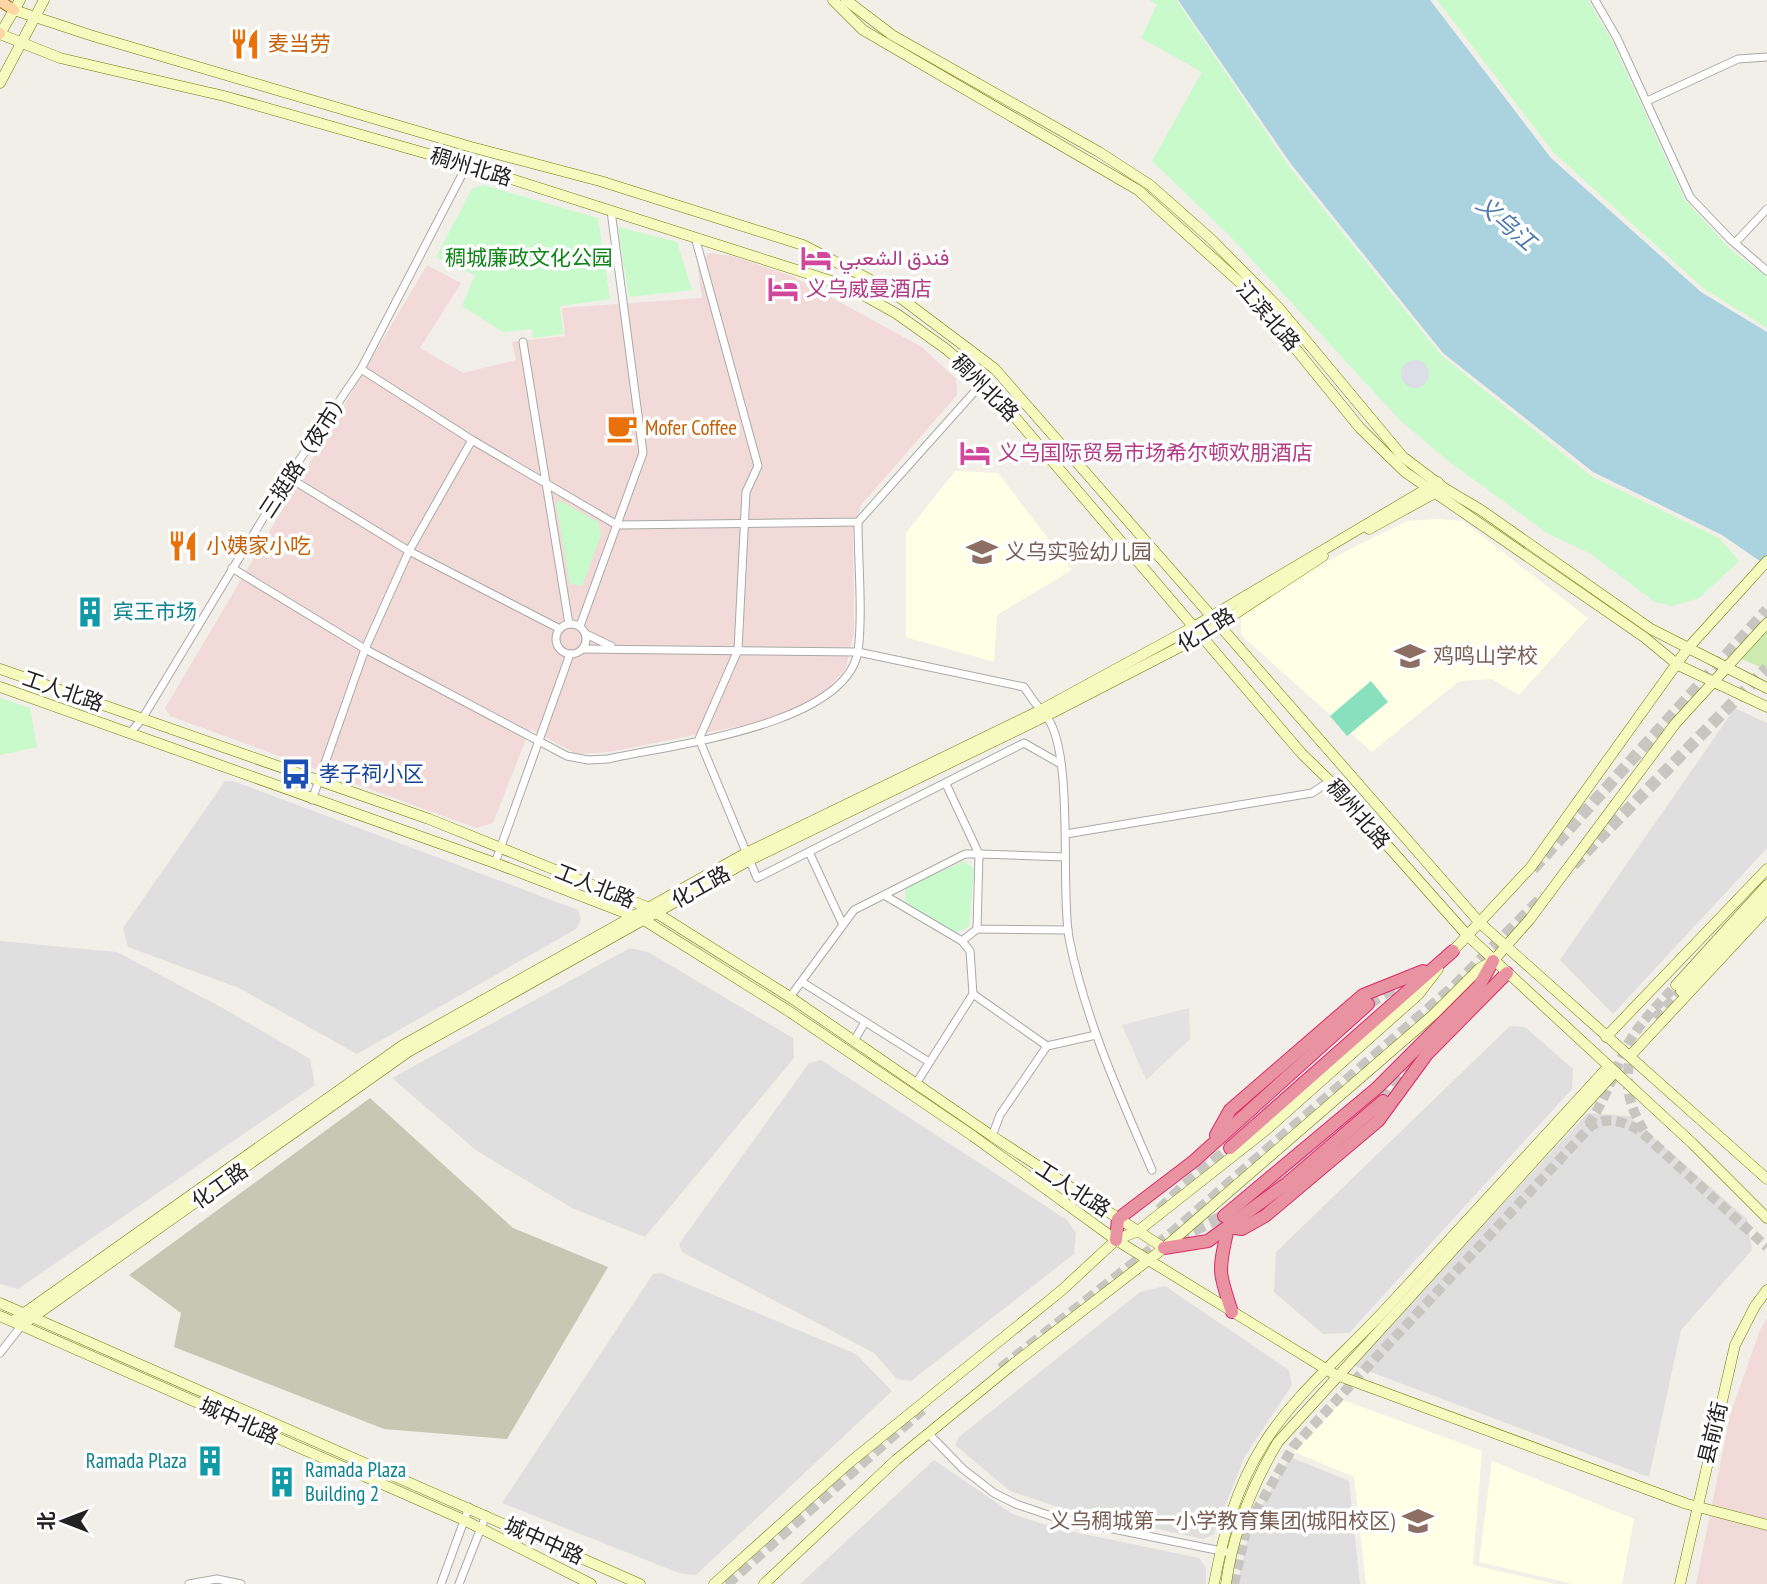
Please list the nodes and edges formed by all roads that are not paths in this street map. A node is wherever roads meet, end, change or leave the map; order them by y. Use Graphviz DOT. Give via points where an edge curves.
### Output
graph roads {
  1 [pos="44,0"];
  2 [pos="833,0"];
  3 [pos="846,0"];
  4 [pos="1595,0"];
  5 [pos="0,1"];
  6 [pos="17,5"];
  7 [pos="33,18"];
  8 [pos="0,34"];
  9 [pos="22,44"];
  10 [pos="1767,57"];
  11 [pos="0,83"];
  12 [pos="1647,101"];
  13 [pos="467,165"];
  14 [pos="1767,209"];
  15 [pos="611,211"];
  16 [pos="695,237"];
  17 [pos="1735,243"];
  18 [pos="1767,271"];
  19 [pos="523,342"];
  20 [pos="361,369"];
  21 [pos="984,381"];
  22 [pos="471,440"];
  23 [pos="288,477"];
  24 [pos="545,483"];
  25 [pos="1441,485"];
  26 [pos="1430,491"];
  27 [pos="858,522"];
  28 [pos="743,523"];
  29 [pos="617,524"];
  30 [pos="409,551"];
  31 [pos="1764,564"];
  32 [pos="232,568"];
  33 [pos="1215,619"];
  34 [pos="569,624"];
  35 [pos="1767,624"];
  36 [pos="580,626"];
  37 [pos="1195,626"];
  38 [pos="559,629"];
  39 [pos="586,634"];
  40 [pos="1203,635"];
  41 [pos="615,648"];
  42 [pos="1688,648"];
  43 [pos="365,649"];
  44 [pos="583,649"];
  45 [pos="738,650"];
  46 [pos="858,652"];
  47 [pos="570,654"];
  48 [pos="1678,664"];
  49 [pos="0,669"];
  50 [pos="1726,669"];
  51 [pos="1714,682"];
  52 [pos="0,687"];
  53 [pos="1767,688"];
  54 [pos="1767,707"];
  55 [pos="1043,714"];
  56 [pos="142,719"];
  57 [pos="129,734"];
  58 [pos="699,739"];
  59 [pos="539,741"];
  60 [pos="1059,763"];
  61 [pos="1330,780"];
  62 [pos="318,782"];
  63 [pos="946,784"];
  64 [pos="312,800"];
  65 [pos="1066,834"];
  66 [pos="500,847"];
  67 [pos="810,852"];
  68 [pos="979,854"];
  69 [pos="748,857"];
  70 [pos="1065,857"];
  71 [pos="495,863"];
  72 [pos="1767,869"];
  73 [pos="1767,885"];
  74 [pos="884,895"];
  75 [pos="1767,897"];
  76 [pos="1767,909"];
  77 [pos="651,910"];
  78 [pos="631,916"];
  79 [pos="644,920"];
  80 [pos="1480,923"];
  81 [pos="843,925"];
  82 [pos="977,929"];
  83 [pos="1068,930"];
  84 [pos="1466,935"];
  85 [pos="962,941"];
  86 [pos="1504,946"];
  87 [pos="1452,951"];
  88 [pos="1493,961"];
  89 [pos="1436,965"];
  90 [pos="1507,973"];
  91 [pos="802,982"];
  92 [pos="973,994"];
  93 [pos="790,996"];
  94 [pos="1368,1004"];
  95 [pos="865,1022"];
  96 [pos="1096,1035"];
  97 [pos="1606,1037"];
  98 [pos="854,1041"];
  99 [pos="1047,1046"];
  100 [pos="1630,1056"];
  101 [pos="929,1062"];
  102 [pos="1612,1069"];
  103 [pos="916,1082"];
  104 [pos="1383,1101"];
  105 [pos="992,1136"];
  106 [pos="1212,1143"];
  107 [pos="1230,1148"];
  108 [pos="1152,1170"];
  109 [pos="1767,1179"];
  110 [pos="1767,1218"];
  111 [pos="1118,1219"];
  112 [pos="1226,1222"];
  113 [pos="1138,1231"];
  114 [pos="1116,1240"];
  115 [pos="1164,1248"];
  116 [pos="1148,1260"];
  117 [pos="1767,1290"];
  118 [pos="0,1303"];
  119 [pos="1232,1312"];
  120 [pos="0,1316"];
  121 [pos="28,1316"];
  122 [pos="18,1323"];
  123 [pos="0,1353"];
  124 [pos="1332,1373"];
  125 [pos="929,1434"];
  126 [pos="1696,1506"];
  127 [pos="469,1507"];
  128 [pos="485,1515"];
  129 [pos="464,1520"];
  130 [pos="1767,1525"];
  131 [pos="480,1530"];
  132 [pos="1225,1552"];
  133 [pos="189,1584"];
  134 [pos="242,1584"];
  135 [pos="440,1584"];
  136 [pos="459,1584"];
  137 [pos="591,1584"];
  138 [pos="640,1584"];
  139 [pos="714,1584"];
  140 [pos="764,1584"];
  141 [pos="1214,1584"];
  142 [pos="1226,1584"];
  143 [pos="1680,1584"];
  1 -- 7 [label="main road"];
  2 -- 26 [label="main road, 江滨北路" via="863,30 1139,190 1247,289 1360,428"];
  3 -- 25 [label="main road, 江滨北路" via="892,35 1150,185 1278,307 1403,457"];
  4 -- 12 [label="street"];
  5 -- 6 [label="main road, 稠州北路"];
  6 -- 7 [label="main road, 稠州北路"];
  6 -- 8 [label="main road"];
  7 -- 9 [label="main road"];
  7 -- 33 [label="main road, 稠州北路" via="600,181 803,245 890,290 995,369"];
  8 -- 9 [label="main road, 稠州北路"];
  9 -- 11 [label="main road"];
  9 -- 13 [label="main road, 稠州北路" via="60,58 224,96"];
  10 -- 12 [label="street" via="1738,59"];
  12 -- 17 [label="street" via="1690,197"];
  13 -- 15 [label="main road, 稠州北路"];
  13 -- 20 [label="street, 三挺路（夜市）"];
  14 -- 17 [label="street"];
  15 -- 16 [label="main road, 稠州北路"];
  15 -- 29 [label="street" via="643,453"];
  16 -- 21 [label="main road, 稠州北路" via="847,286 907,321"];
  16 -- 28 [label="street" via="758,466 746,492"];
  17 -- 18 [label="street"];
  19 -- 24 [label="street"];
  20 -- 22 [label="street"];
  20 -- 23 [label="street, 三挺路（夜市）"];
  21 -- 27 [label="street"];
  21 -- 37 [label="main road, 稠州北路"];
  22 -- 24 [label="street"];
  22 -- 30 [label="street"];
  23 -- 30 [label="street"];
  23 -- 32 [label="street, 三挺路（夜市）"];
  24 -- 29 [label="street"];
  24 -- 34 [label="street"];
  25 -- 26 [label="main road, 化工路"];
  25 -- 42 [label="main road, 江滨北路" via="1651,629"];
  26 -- 33 [label="main road, 化工路"];
  26 -- 48 [label="main road, 江滨北路" via="1644,636"];
  27 -- 28 [label="street"];
  27 -- 46 [label="street"];
  28 -- 29 [label="street"];
  28 -- 45 [label="street"];
  29 -- 36 [label="street"];
  30 -- 38 [label="street"];
  30 -- 43 [label="street"];
  31 -- 42 [label="main road"];
  32 -- 43 [label="street"];
  32 -- 56 [label="street, 三挺路（夜市）"];
  33 -- 37 [label="main road, 化工路"];
  33 -- 40 [label="main road, 化工路"];
  33 -- 80 [label="main road, 稠州北路"];
  34 -- 36 [label="street"];
  34 -- 38 [label="street"];
  35 -- 50 [label="main road"];
  36 -- 39 [label="street"];
  37 -- 40 [label="main road, 稠州北路"];
  37 -- 55 [label="main road, 化工路"];
  38 -- 47 [label="street" via="558,647"];
  39 -- 41 [label="street"];
  39 -- 44 [label="street"];
  40 -- 55 [label="main road, 化工路"];
  40 -- 61 [label="main road, 稠州北路" via="1302,754"];
  41 -- 44 [label="street"];
  41 -- 45 [label="street"];
  42 -- 48 [label="main road"];
  42 -- 50 [label="main road, 江滨北路"];
  43 -- 59 [label="street"];
  43 -- 62 [label="street"];
  44 -- 47 [label="street"];
  45 -- 46 [label="street"];
  45 -- 58 [label="street"];
  46 -- 55 [label="street" via="1024,687"];
  46 -- 58 [label="street" via="847,677 797,713 748,730"];
  47 -- 59 [label="street"];
  48 -- 51 [label="main road, 江滨北路"];
  48 -- 80 [label="main road" via="1531,867"];
  49 -- 56 [label="main road, 工人北路"];
  50 -- 51 [label="main road"];
  50 -- 53 [label="main road, 江滨北路"];
  51 -- 54 [label="main road, 江滨北路"];
  51 -- 86 [label="main road" via="1675,724 1530,919"];
  52 -- 57 [label="main road, 工人北路"];
  55 -- 60 [label="street" via="1058,747"];
  55 -- 69 [label="main road, 化工路"];
  56 -- 57 [label="street, 三挺路（夜市）"];
  56 -- 62 [label="main road, 工人北路"];
  57 -- 64 [label="main road, 工人北路"];
  58 -- 59 [label="street" via="587,760 567,756"];
  58 -- 69 [label="street"];
  59 -- 66 [label="street"];
  60 -- 63 [label="street" via="1024,743"];
  60 -- 65 [label="street"];
  61 -- 65 [label="street" via="1311,793"];
  61 -- 84 [label="main road, 稠州北路"];
  62 -- 64 [label="street"];
  62 -- 66 [label="main road, 工人北路"];
  63 -- 67 [label="street"];
  63 -- 68 [label="street"];
  64 -- 71 [label="main road, 工人北路"];
  65 -- 70 [label="street"];
  66 -- 71 [label="street"];
  66 -- 77 [label="main road, 工人北路"];
  67 -- 69 [label="street" via="757,878"];
  67 -- 81 [label="street"];
  68 -- 70 [label="street"];
  68 -- 74 [label="street" via="965,854"];
  68 -- 82 [label="street"];
  69 -- 77 [label="main road, 化工路"];
  70 -- 83 [label="street"];
  71 -- 78 [label="main road, 工人北路"];
  72 -- 97 [label="main road"];
  73 -- 75 [label="main road" via="1679,988"];
  74 -- 81 [label="street" via="854,910"];
  74 -- 85 [label="street"];
  76 -- 100 [label="main road"];
  77 -- 78 [label="main road, 化工路"];
  77 -- 79 [label="main road, 化工路"];
  77 -- 93 [label="main road, 工人北路"];
  78 -- 79 [label="main road, 工人北路"];
  78 -- 121 [label="main road, 化工路" via="403,1045"];
  79 -- 114 [label="main road, 工人北路" via="820,1032"];
  79 -- 121 [label="main road, 化工路" via="408,1052"];
  80 -- 84 [label="main road"];
  80 -- 86 [label="main road, 稠州北路"];
  81 -- 91 [label="street"];
  82 -- 83 [label="street"];
  82 -- 85 [label="street"];
  83 -- 96 [label="street"];
  84 -- 87 [label="main road"];
  84 -- 88 [label="main road, 稠州北路"];
  85 -- 92 [label="street" via="970,951"];
  86 -- 88 [label="main road"];
  86 -- 97 [label="main road, 稠州北路"];
  87 -- 89 [label="highway"];
  87 -- 113 [label="main road" via="1419,994 1266,1130"];
  88 -- 90 [label="main road, 稠州北路"];
  88 -- 112 [label="highway" via="1479,986 1377,1088"];
  88 -- 115 [label="main road"];
  89 -- 106 [label="highway" via="1363,995 1230,1110"];
  89 -- 107 [label="highway"];
  90 -- 102 [label="main road, 稠州北路"];
  90 -- 112 [label="highway" via="1427,1054 1378,1121 1265,1216 1242,1229"];
  91 -- 93 [label="street"];
  91 -- 95 [label="street"];
  92 -- 99 [label="street"];
  92 -- 101 [label="street"];
  93 -- 98 [label="main road, 工人北路"];
  94 -- 106 [label="highway"];
  95 -- 98 [label="street"];
  95 -- 101 [label="street"];
  96 -- 99 [label="street"];
  96 -- 108 [label="street"];
  97 -- 100 [label="main road, 稠州北路"];
  98 -- 103 [label="main road, 工人北路"];
  99 -- 105 [label="street" via="1000,1115"];
  100 -- 109 [label="main road, 稠州北路"];
  101 -- 103 [label="street"];
  102 -- 110 [label="main road, 稠州北路"];
  102 -- 124 [label="main road"];
  103 -- 105 [label="main road, 工人北路"];
  104 -- 112 [label="highway" via="1286,1184"];
  105 -- 111 [label="main road, 工人北路"];
  106 -- 111 [label="highway"];
  111 -- 113 [label="main road, 工人北路"];
  111 -- 114 [label="highway"];
  112 -- 115 [label="highway" via="1208,1241"];
  112 -- 119 [label="highway" via="1220,1276"];
  113 -- 114 [label="main road"];
  113 -- 115 [label="main road, 工人北路"];
  114 -- 116 [label="main road, 工人北路"];
  114 -- 139 [label="main road" via="1062,1290 849,1463"];
  115 -- 116 [label="main road"];
  116 -- 119 [label="main road, 工人北路"];
  116 -- 125 [label="main road"];
  117 -- 126 [label="main road, 县前街" via="1735,1345"];
  118 -- 121 [label="main road, 城中北路"];
  119 -- 124 [label="main road, 工人北路"];
  120 -- 122 [label="main road, 城中北路"];
  121 -- 122 [label="main road, 化工路"];
  121 -- 127 [label="main road, 城中北路"];
  122 -- 123 [label="street, 化工路"];
  122 -- 129 [label="main road, 城中北路"];
  124 -- 126 [label="main road, 工人北路"];
  124 -- 132 [label="main road" via="1278,1442"];
  125 -- 132 [label="street" via="963,1469 1016,1504 1054,1517"];
  125 -- 140 [label="main road"];
  126 -- 130 [label="main road, 工人北路"];
  126 -- 143 [label="main road, 县前街"];
  127 -- 128 [label="main road, 城中北路"];
  127 -- 129 [label="street"];
  128 -- 131 [label="street"];
  128 -- 138 [label="main road, 城中中路"];
  129 -- 131 [label="main road, 城中北路"];
  129 -- 135 [label="street"];
  131 -- 136 [label="street"];
  131 -- 137 [label="main road, 城中北路"];
  132 -- 141 [label="main road"];
  132 -- 142 [label="main road"];
  133 -- 134 [label="street" via="217,1579"];
}
